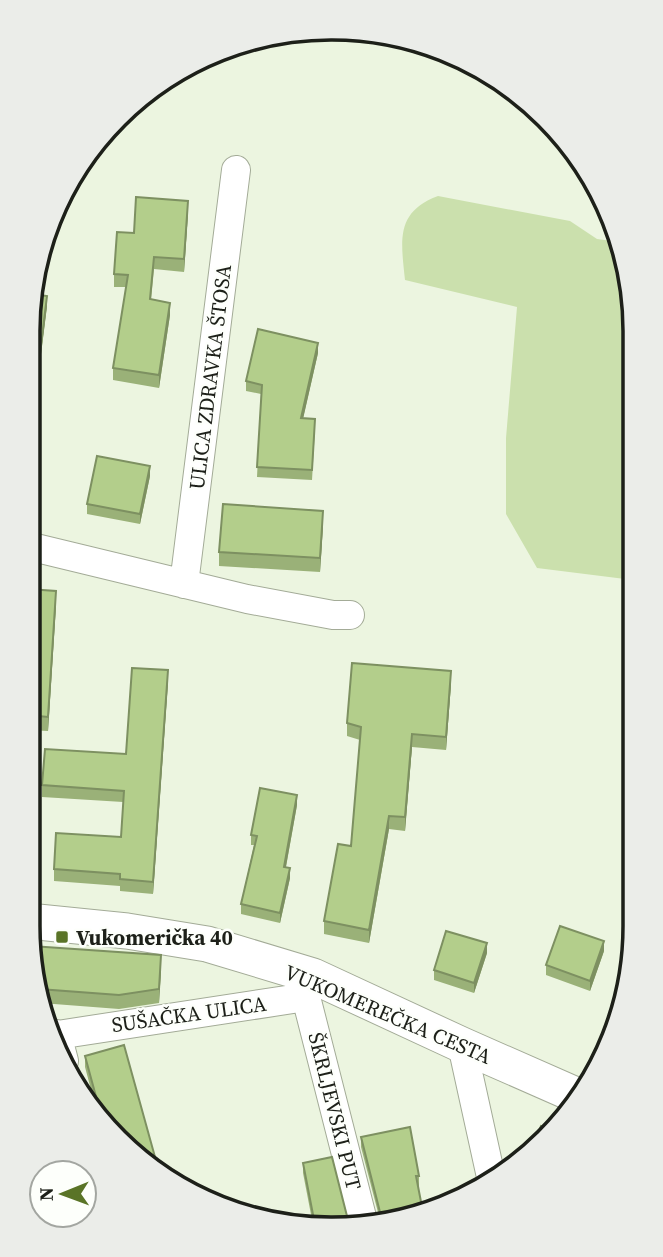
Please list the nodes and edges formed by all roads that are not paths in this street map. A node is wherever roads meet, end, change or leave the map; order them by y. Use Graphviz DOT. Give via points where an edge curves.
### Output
graph roads {
  1 [pos="236,170"];
  2 [pos="40,549"];
  3 [pos="184,584"];
  4 [pos="350,615"];
  5 [pos="40,922"];
  6 [pos="309,987"];
  7 [pos="61,1034"];
  8 [pos="462,1045"];
  9 [pos="570,1093"];
  10 [pos="490,1170"];
  11 [pos="362,1215"];
  1 -- 3 [label="street, ULICA ZDRAVKA ŠTOSA"];
  2 -- 3 [label="street"];
  3 -- 4 [label="street"];
  5 -- 6 [label="street, VUKOMEREČKA CESTA" via="207,944"];
  6 -- 7 [label="street, SUŠAČKA ULICA"];
  6 -- 8 [label="street, VUKOMEREČKA CESTA"];
  6 -- 11 [label="street, ŠKRLJEVSKI PUT"];
  8 -- 9 [label="street, VUKOMEREČKA CESTA"];
  8 -- 10 [label="street"];
}
